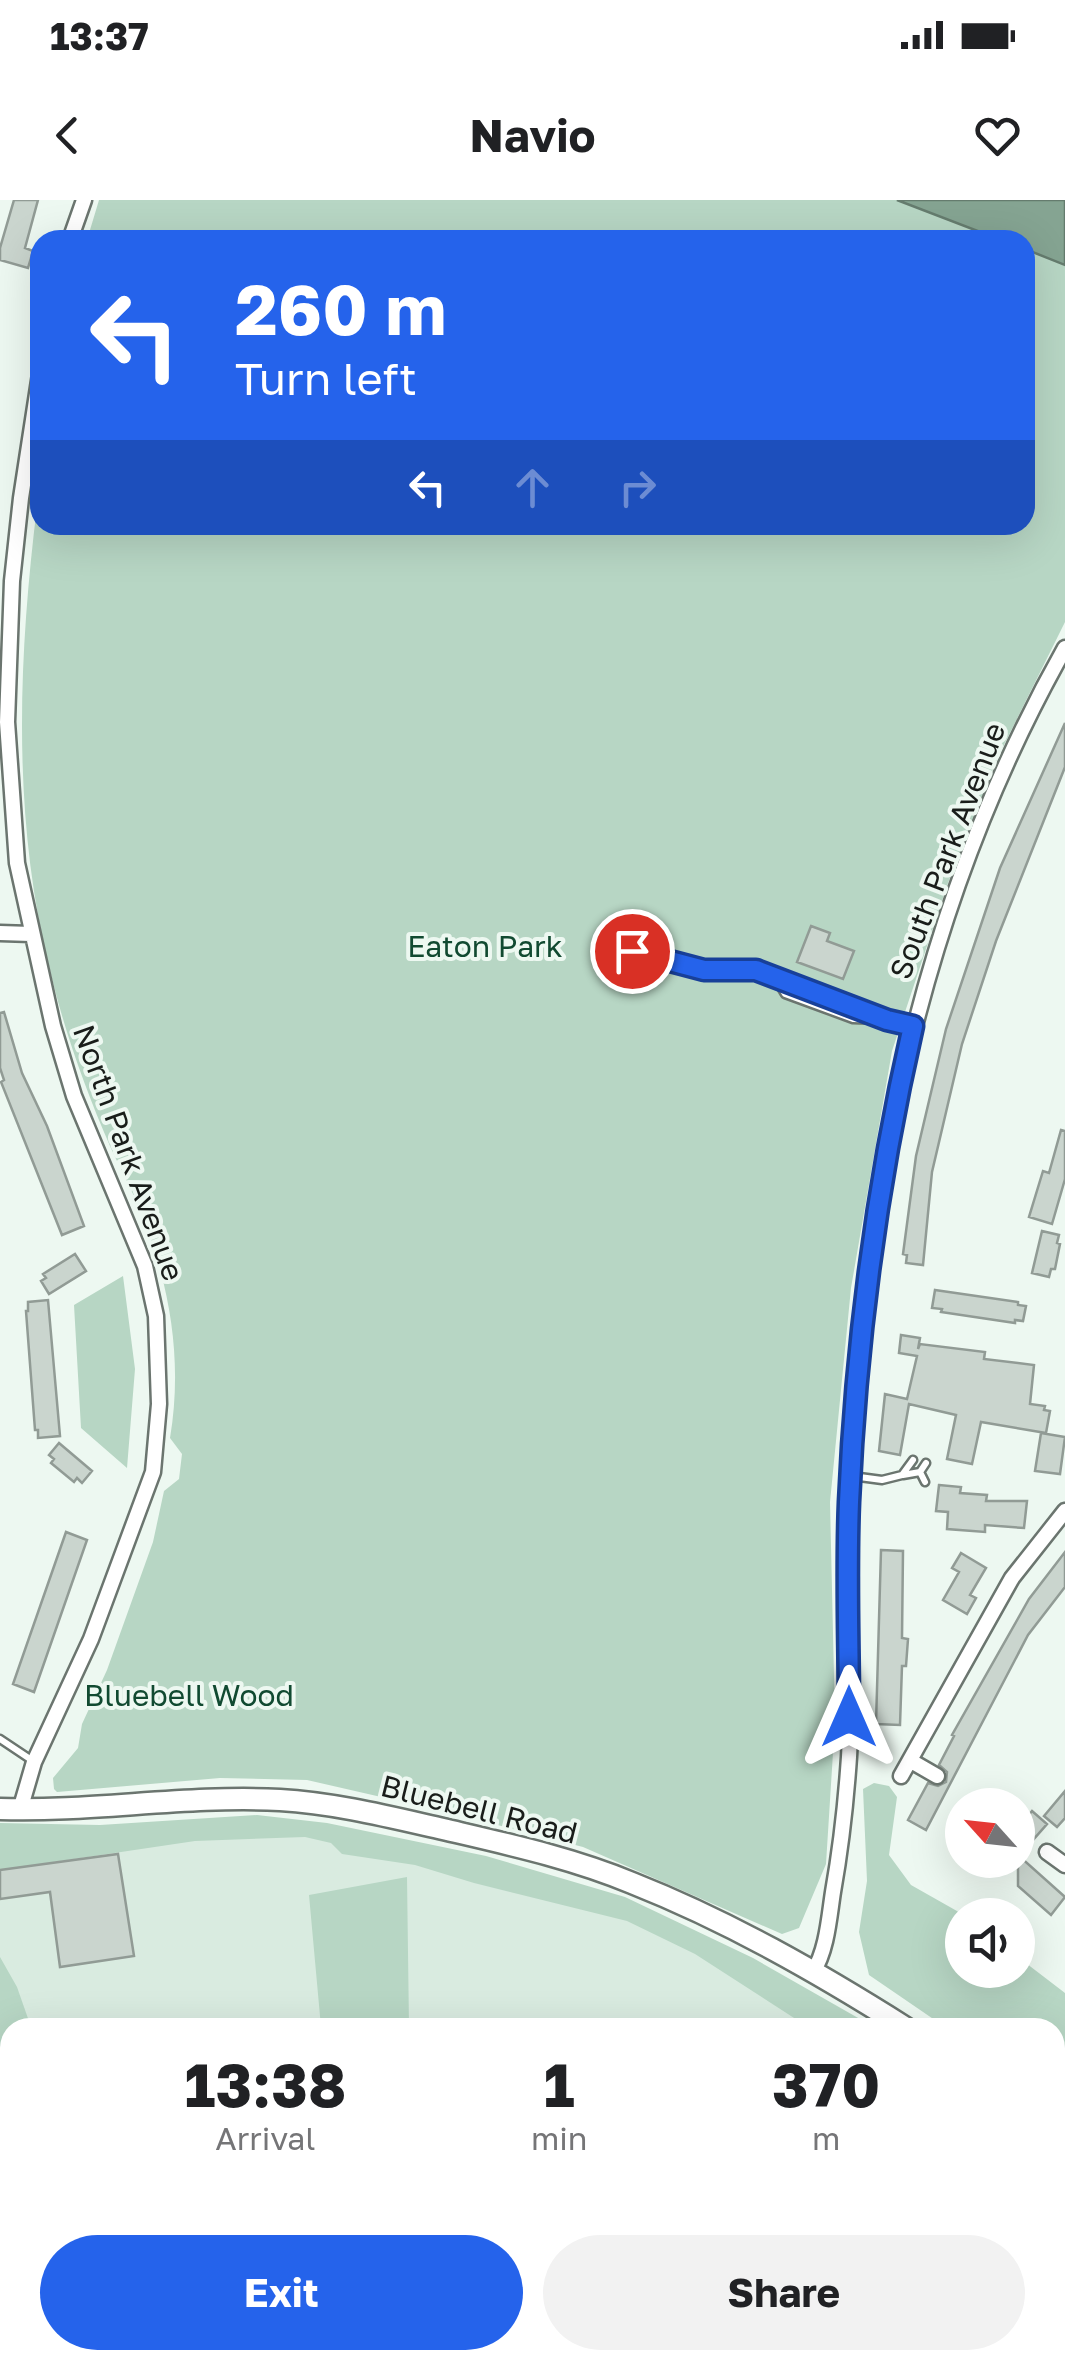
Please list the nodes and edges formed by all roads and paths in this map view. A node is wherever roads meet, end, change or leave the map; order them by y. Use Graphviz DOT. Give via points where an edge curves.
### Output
graph roads {
  1 [pos="84,200"];
  2 [pos="74,230"];
  3 [pos="30,448"];
  4 [pos="1065,648"];
  5 [pos="0,933"];
  6 [pos="31,934"];
  7 [pos="632,951"];
  8 [pos="913,1026"];
  9 [pos="912,1460"];
  10 [pos="926,1462"];
  11 [pos="920,1472"];
  12 [pos="902,1475"];
  13 [pos="850,1476"];
  14 [pos="925,1482"];
  15 [pos="1065,1511"];
  16 [pos="0,1739"];
  17 [pos="911,1760"];
  18 [pos="34,1762"];
  19 [pos="901,1776"];
  20 [pos="937,1776"];
  21 [pos="10,1809"];
  22 [pos="1047,1852"];
  23 [pos="1065,1866"];
  24 [pos="813,1972"];
  25 [pos="889,2018"];
  1 -- 2 [label="street"];
  3 -- 6 [label="street, North Park Avenue" via="12,581 7,722 17,863"];
  4 -- 8 [label="street, South Park Avenue" via="992,800"];
  5 -- 6 [label="street"];
  6 -- 18 [label="street, North Park Avenue" via="74,1096 145,1266 156,1316 159,1404 153,1472 91,1639"];
  7 -- 8 [label="lane" via="704,970 756,970 776,978 786,994 836,1013"];
  8 -- 13 [label="street, South Park Avenue" via="878,1196"];
  9 -- 12 [label="lane"];
  10 -- 11 [label="lane"];
  11 -- 12 [label="lane"];
  11 -- 14 [label="lane"];
  12 -- 13 [label="lane"];
  13 -- 24 [label="street, South Park Avenue" via="847,1781 829,1919"];
  15 -- 17 [label="street" via="1012,1578"];
  16 -- 18 [label="lane"];
  17 -- 19 [label="street"];
  17 -- 20 [label="street"];
  18 -- 21 [label="street, North Park Avenue"];
  21 -- 24 [label="street, Bluebell Road" via="283,1800 400,1819 632,1882"];
  22 -- 23 [label="street"];
  24 -- 25 [label="street, Bluebell Road"];
}
